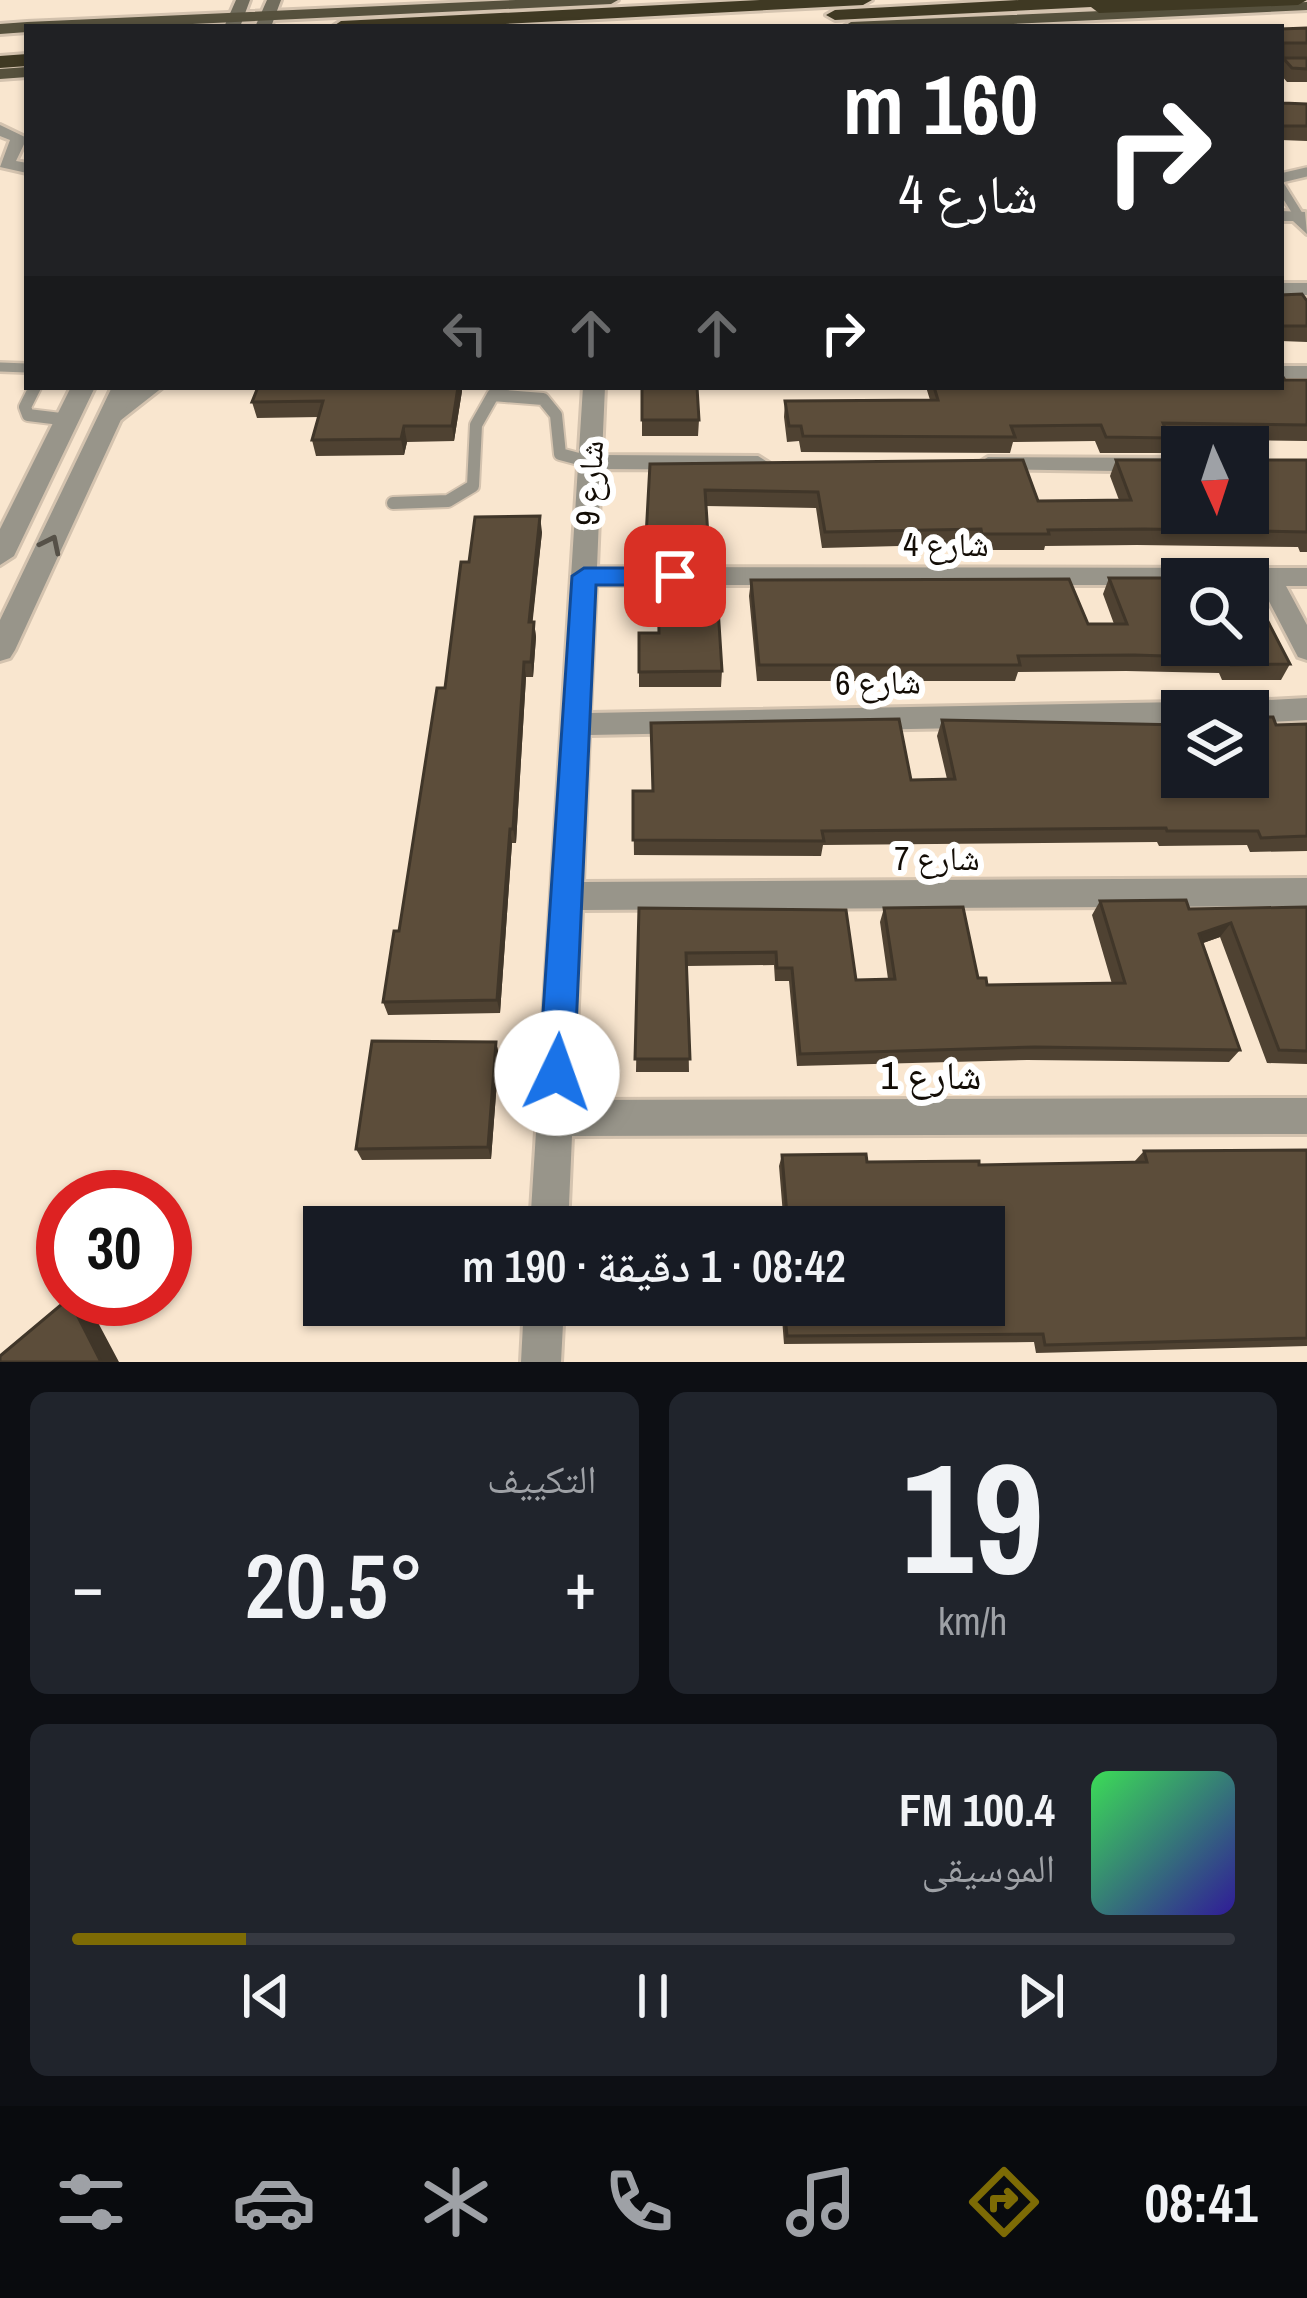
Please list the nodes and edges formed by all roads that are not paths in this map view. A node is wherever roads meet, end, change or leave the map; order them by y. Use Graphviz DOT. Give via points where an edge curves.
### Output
graph roads {
  1 [pos="203,0"];
  2 [pos="381,0"];
  3 [pos="611,0"];
  4 [pos="863,0"];
  5 [pos="1120,0"];
  6 [pos="1298,0"];
  7 [pos="538,4"];
  8 [pos="469,5"];
  9 [pos="1017,6"];
  10 [pos="1307,6"];
  11 [pos="237,14"];
  12 [pos="268,14"];
  13 [pos="97,23"];
  14 [pos="83,24"];
  15 [pos="350,24"];
  16 [pos="398,24"];
  17 [pos="668,24"];
  18 [pos="916,24"];
  19 [pos="0,130"];
  20 [pos="21,149"];
  21 [pos="24,167"];
  22 [pos="1284,190"];
  23 [pos="1296,220"];
  24 [pos="34,390"];
  25 [pos="82,390"];
  26 [pos="123,390"];
  27 [pos="148,390"];
  28 [pos="509,390"];
  29 [pos="594,390"];
  30 [pos="113,415"];
  31 [pos="69,420"];
  32 [pos="590,462"];
  33 [pos="780,463"];
  34 [pos="969,464"];
  35 [pos="1161,465"];
  36 [pos="393,503"];
  37 [pos="0,556"];
  38 [pos="584,576"];
  39 [pos="1161,577"];
  40 [pos="1269,577"];
  41 [pos="1307,577"];
  42 [pos="0,650"];
  43 [pos="1307,650"];
  44 [pos="1307,709"];
  45 [pos="1269,711"];
  46 [pos="1161,713"];
  47 [pos="576,724"];
  48 [pos="1307,892"];
  49 [pos="566,896"];
  50 [pos="1307,1116"];
  51 [pos="554,1118"];
  52 [pos="550,1206"];
  53 [pos="543,1326"];
  54 [pos="542,1362"];
  1 -- 13 [label="main road"];
  2 -- 8 [label="main road"];
  3 -- 7 [label="main road"];
  4 -- 16 [label="highway"];
  5 -- 9 [label="highway"];
  6 -- 9 [label="highway"];
  7 -- 8 [label="main road"];
  7 -- 15 [label="main road" via="382,14"];
  8 -- 12 [label="main road"];
  9 -- 17 [label="highway"];
  10 -- 18 [label="main road"];
  11 -- 12 [label="main road"];
  11 -- 13 [label="main road"];
  13 -- 14 [label="main road"];
  19 -- 20 [label="street" via="19,138"];
  20 -- 21 [label="street" via="6,164"];
  22 -- 23 [label="lane"];
  24 -- 31 [label="lane" via="28,415"];
  25 -- 31 [label="street"];
  26 -- 30 [label="street"];
  27 -- 30 [label="street"];
  28 -- 32 [label="lane" via="553,406 560,454"];
  28 -- 36 [label="lane" via="480,405 476,478 466,494"];
  29 -- 32 [label="street, شارع 9"];
  42 -- 30 [label="street, one-way"];
  31 -- 37 [label="street"];
  32 -- 33 [label="street"];
  32 -- 38 [label="street, شارع 9"];
  34 -- 35 [label="street"];
  38 -- 39 [label="street, شارع 4"];
  38 -- 47 [label="street, شارع 9"];
  40 -- 41 [label="street, شارع 4"];
  40 -- 43 [label="street"];
  44 -- 45 [label="street"];
  46 -- 47 [label="street, شارع 6"];
  47 -- 49 [label="street, شارع 9"];
  48 -- 49 [label="street, شارع 7"];
  49 -- 51 [label="street, شارع 9"];
  50 -- 51 [label="street, شارع 1"];
  51 -- 52 [label="street, شارع 9"];
  53 -- 54 [label="street"];
}
